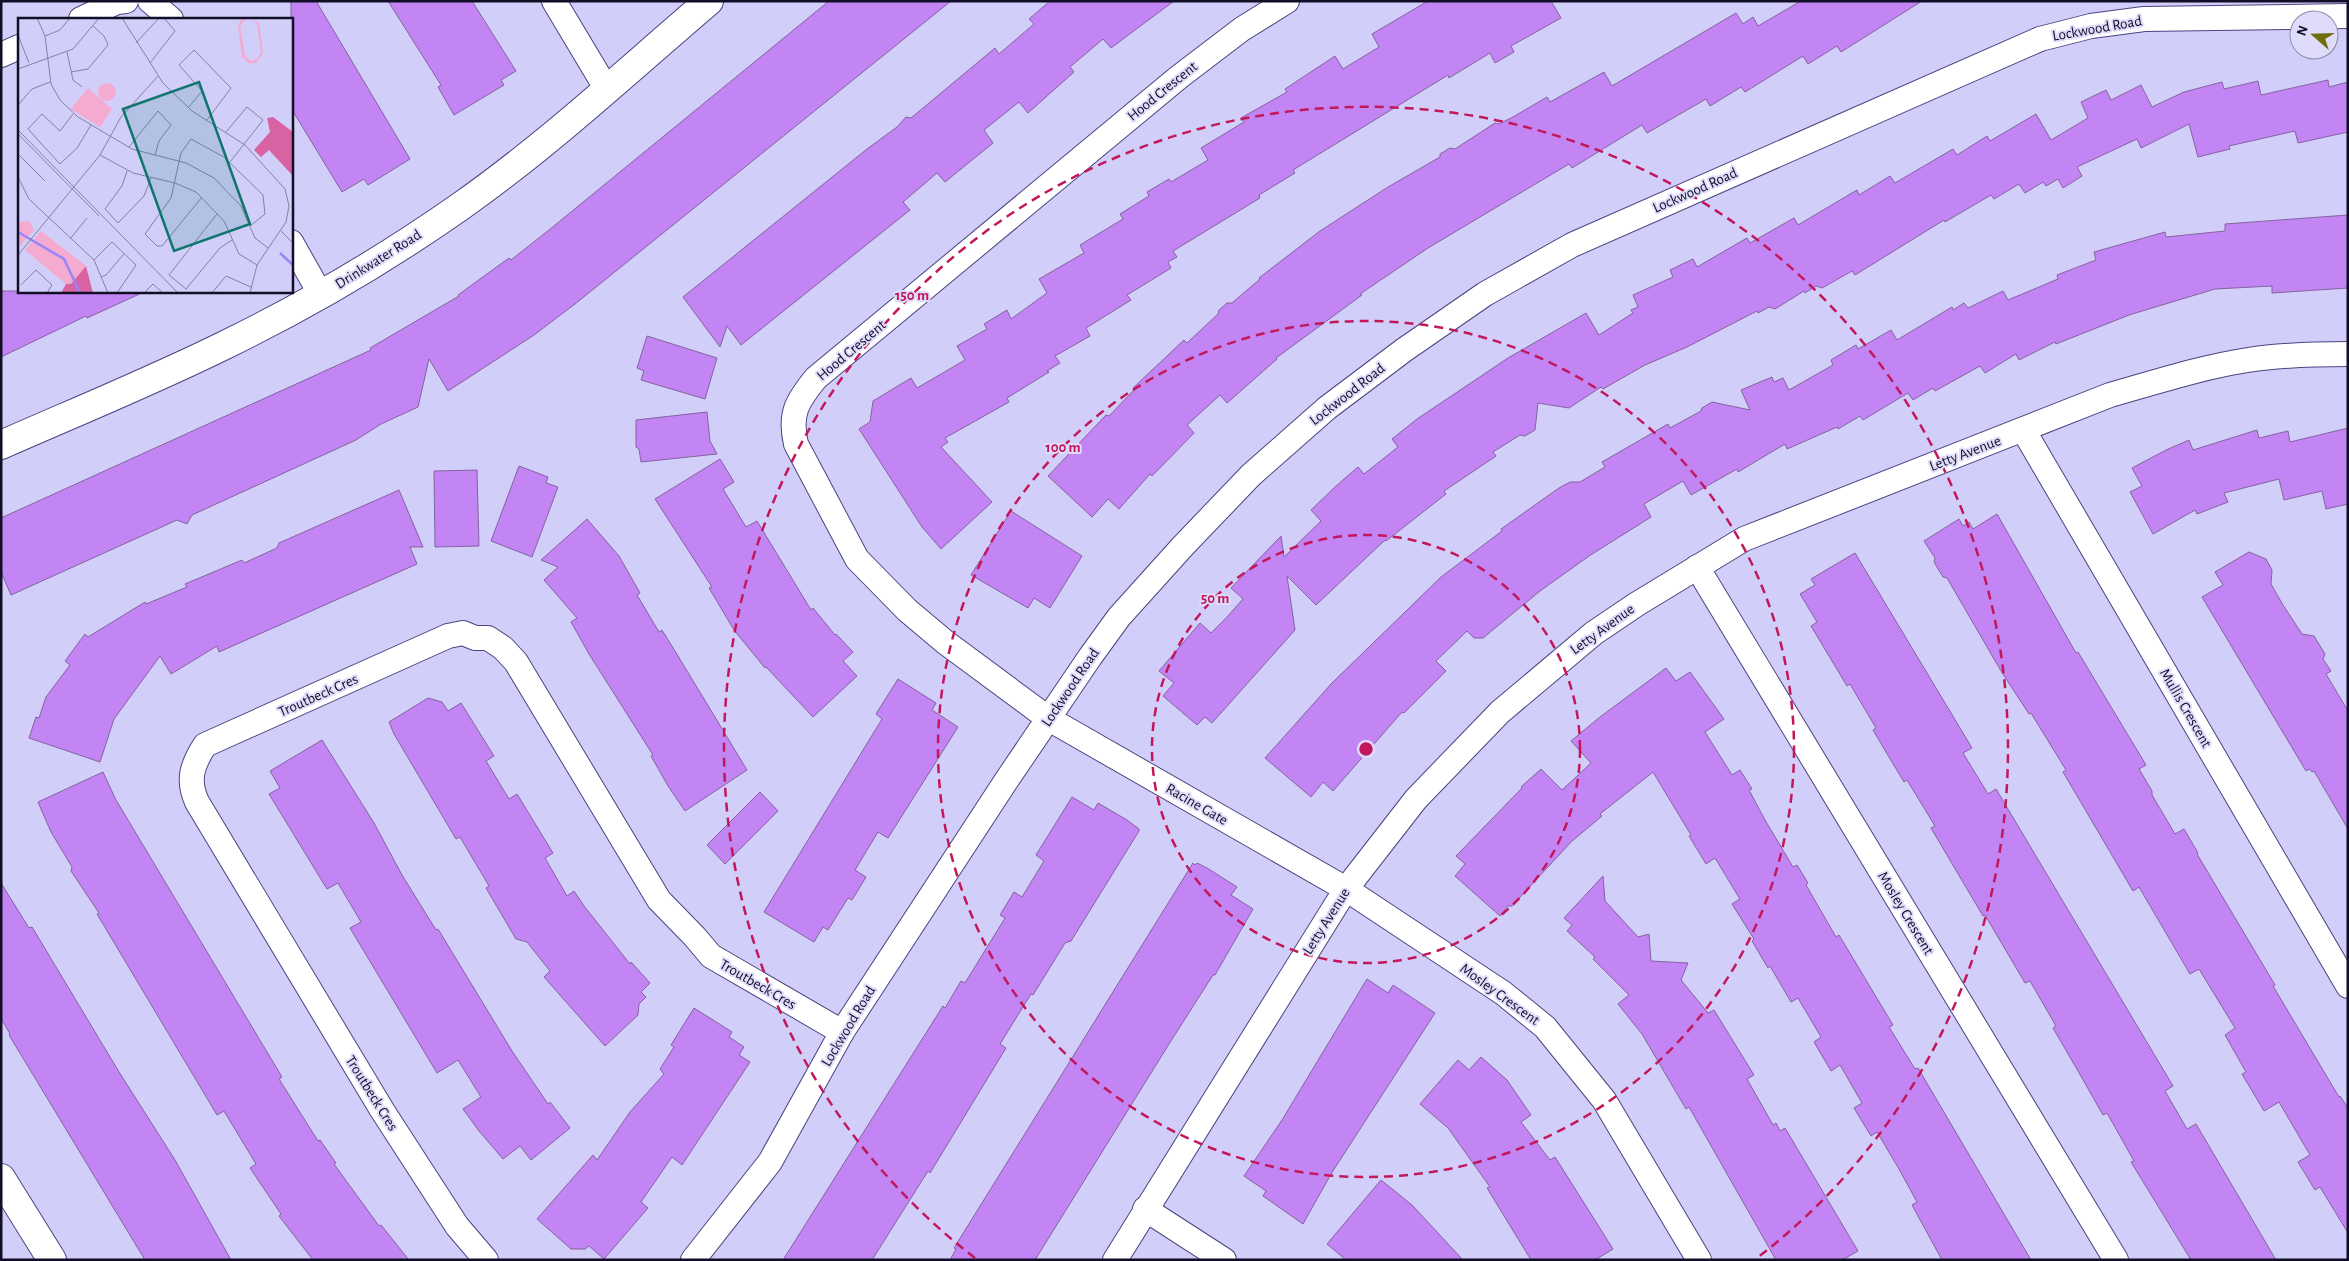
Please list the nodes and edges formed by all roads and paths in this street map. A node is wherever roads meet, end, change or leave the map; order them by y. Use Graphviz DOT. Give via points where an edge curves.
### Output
graph roads {
  1 [pos="126,1"];
  2 [pos="150,1"];
  3 [pos="554,1"];
  4 [pos="709,1"];
  5 [pos="1287,1"];
  6 [pos="2348,16"];
  7 [pos="82,18"];
  8 [pos="170,18"];
  9 [pos="18,47"];
  10 [pos="1,55"];
  11 [pos="606,88"];
  12 [pos="292,244"];
  13 [pos="321,295"];
  14 [pos="2348,354"];
  15 [pos="2024,431"];
  16 [pos="1,445"];
  17 [pos="1697,567"];
  18 [pos="1048,719"];
  19 [pos="1346,889"];
  20 [pos="2348,986"];
  21 [pos="842,1032"];
  22 [pos="1,1178"];
  23 [pos="1145,1209"];
  24 [pos="52,1260"];
  25 [pos="486,1260"];
  26 [pos="693,1260"];
  27 [pos="1115,1260"];
  28 [pos="1224,1260"];
  29 [pos="1700,1260"];
  30 [pos="2116,1260"];
  1 -- 7 [label="street"];
  2 -- 8 [label="street"];
  3 -- 11 [label="street"];
  4 -- 11 [label="street, Drinkwater Road"];
  5 -- 18 [label="street, Hood Crescent" via="1226,40 1178,77 816,378 793,415 792,429 801,455 857,559 907,610 945,642"];
  6 -- 18 [label="street, Lockwood Road" via="2144,19 2091,26 2040,38 1572,245 1485,294 1404,350 1327,408 1251,475 1119,617"];
  9 -- 10 [label="street"];
  11 -- 13 [label="street, Drinkwater Road" via="518,164 460,206"];
  12 -- 13 [label="street"];
  13 -- 16 [label="street, Drinkwater Road" via="224,345"];
  14 -- 15 [label="street, Letty Avenue" via="2305,354 2248,360 2172,377 2110,395"];
  15 -- 17 [label="street, Letty Avenue" via="1744,539"];
  15 -- 20 [label="street, Mullis Crescent"];
  17 -- 19 [label="street, Letty Avenue" via="1594,633 1500,712 1416,799"];
  17 -- 30 [label="street, Mosley Crescent"];
  18 -- 19 [label="street, Racine Gate"];
  18 -- 21 [label="street, Lockwood Road"];
  19 -- 23 [label="street, Letty Avenue"];
  19 -- 29 [label="street, Mosley Crescent" via="1503,992 1544,1027 1604,1100"];
  21 -- 25 [label="street, Troutbeck Cres" via="711,956 659,900 516,662 488,638 474,638 462,633 448,636 205,746 193,764 192,791 197,802 382,1110 457,1226"];
  21 -- 26 [label="street, Lockwood Road" via="770,1162"];
  22 -- 24 [label="street"];
  23 -- 27 [label="street, Letty Avenue"];
  23 -- 28 [label="street"];
}
